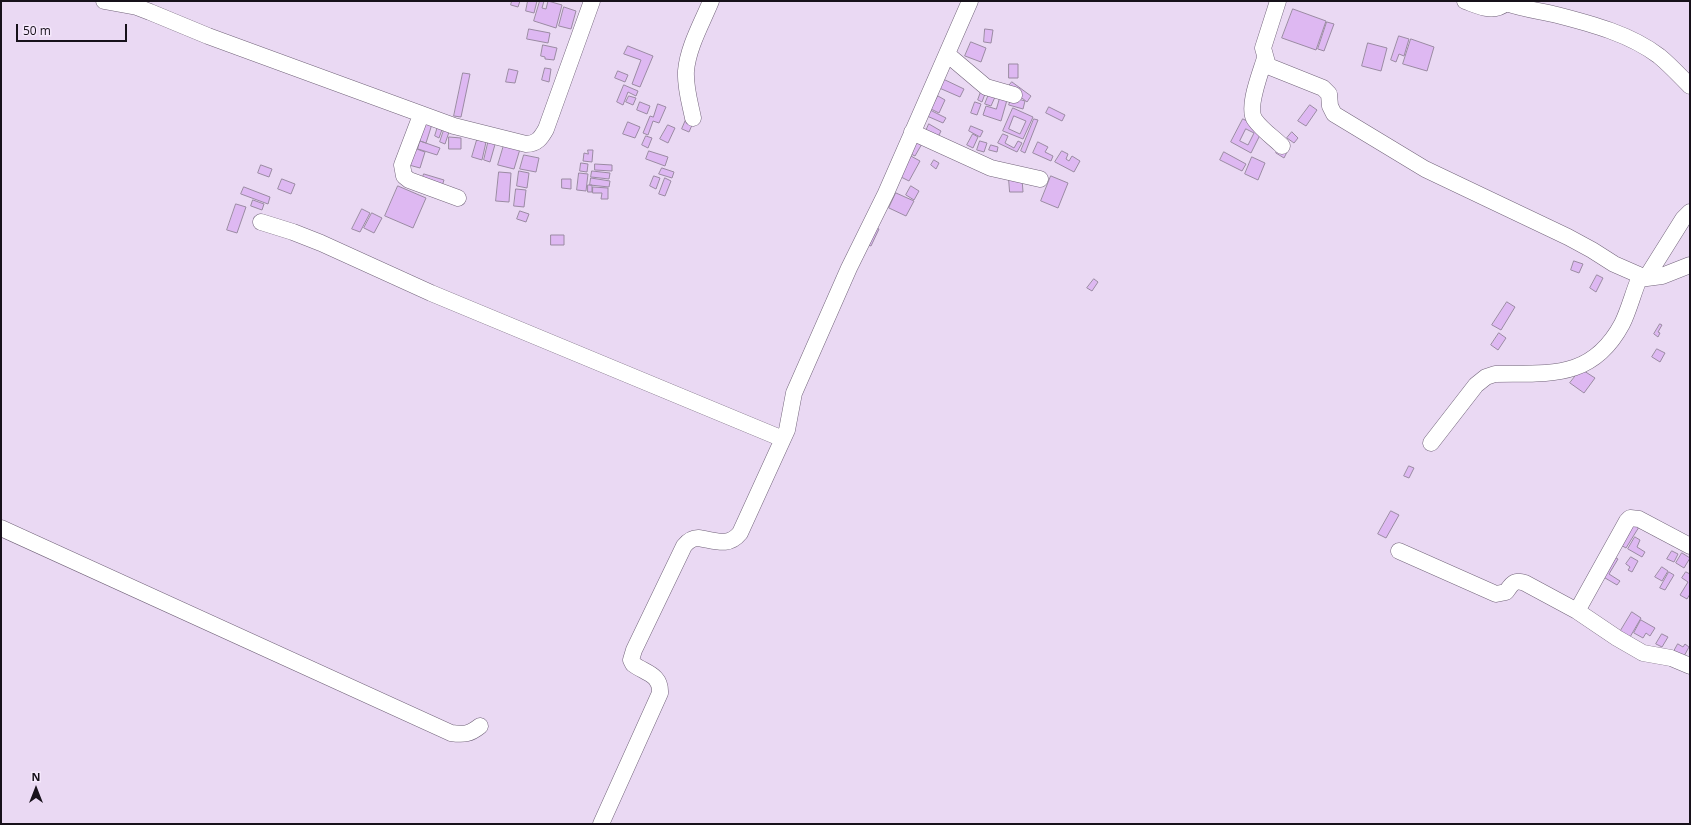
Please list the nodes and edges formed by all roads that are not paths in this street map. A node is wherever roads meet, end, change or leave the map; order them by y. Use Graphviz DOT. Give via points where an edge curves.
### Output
graph roads {
  1 [pos="104,1"];
  2 [pos="592,1"];
  3 [pos="711,1"];
  4 [pos="970,1"];
  5 [pos="1278,1"];
  6 [pos="1465,1"];
  7 [pos="1506,2"];
  8 [pos="947,54"];
  9 [pos="1265,58"];
  10 [pos="1690,86"];
  11 [pos="1014,95"];
  12 [pos="421,115"];
  13 [pos="693,118"];
  14 [pos="912,132"];
  15 [pos="1282,146"];
  16 [pos="1040,179"];
  17 [pos="458,198"];
  18 [pos="1690,212"];
  19 [pos="261,222"];
  20 [pos="1690,265"];
  21 [pos="1642,278"];
  22 [pos="784,439"];
  23 [pos="1431,443"];
  24 [pos="1,528"];
  25 [pos="1690,546"];
  26 [pos="1398,551"];
  27 [pos="1577,611"];
  28 [pos="1690,666"];
  29 [pos="480,726"];
  30 [pos="601,824"];
  1 -- 12 [label="street" via="137,7"];
  2 -- 12 [label="street" via="546,129 538,141 533,144 520,143"];
  3 -- 13 [label="street" via="694,42 686,71"];
  4 -- 8 [label="street"];
  5 -- 9 [label="street" via="1263,48"];
  6 -- 7 [label="street" via="1489,9 1499,9"];
  7 -- 10 [label="street" via="1523,9 1557,15 1613,32 1633,41 1658,56"];
  8 -- 11 [label="street" via="986,87"];
  8 -- 14 [label="street"];
  9 -- 15 [label="street" via="1251,109 1256,122"];
  9 -- 21 [label="street" via="1268,66 1274,70 1328,91 1334,114 1398,154 1568,237"];
  12 -- 17 [label="street" via="402,165 404,176"];
  14 -- 16 [label="street" via="990,168"];
  14 -- 22 [label="street" via="794,393"];
  18 -- 21 [label="street"];
  19 -- 22 [label="street" via="321,243 430,293"];
  20 -- 21 [label="street" via="1662,276"];
  21 -- 23 [label="street" via="1622,324 1604,349 1591,360 1573,369 1555,373 1495,374 1486,377 1476,385"];
  22 -- 30 [label="street" via="736,537 726,542 694,538 684,546 634,650 631,660 633,664 655,677 660,693"];
  24 -- 29 [label="street" via="451,732 471,733"];
  25 -- 27 [label="street" via="1639,519 1630,518"];
  26 -- 27 [label="street" via="1496,594 1506,592 1513,582 1525,583"];
  27 -- 28 [label="street" via="1643,653 1671,658"];
}
